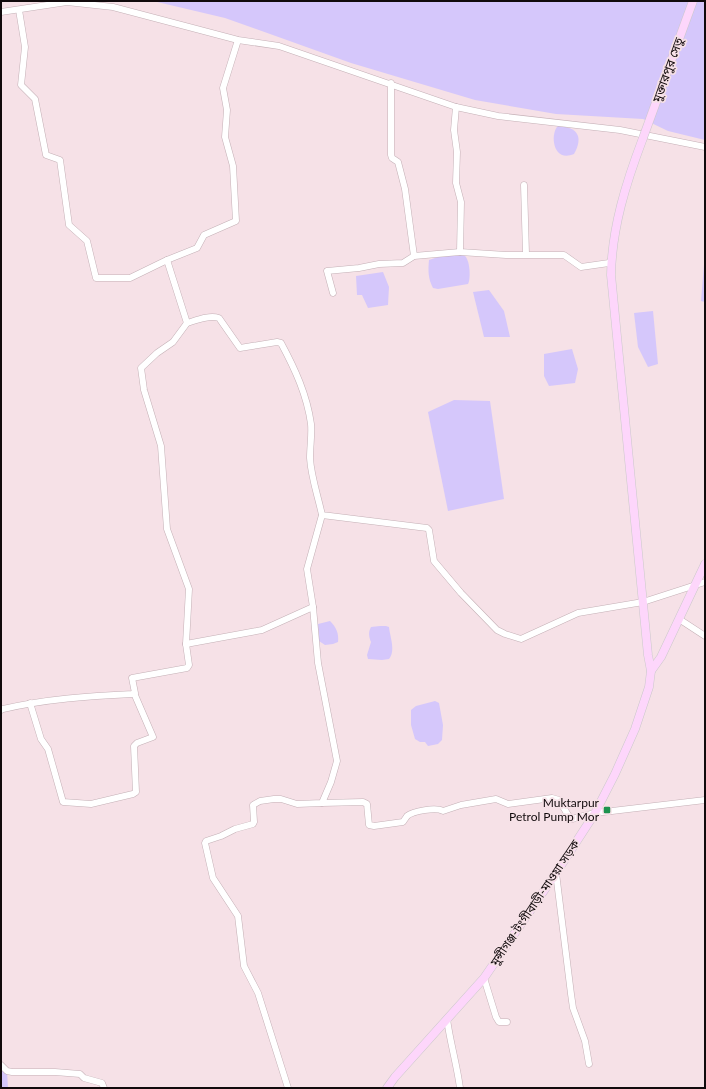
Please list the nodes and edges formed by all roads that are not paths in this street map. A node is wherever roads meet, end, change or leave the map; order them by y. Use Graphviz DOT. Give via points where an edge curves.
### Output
graph roads {
  1 [pos="693,1"];
  2 [pos="19,10"];
  3 [pos="1,12"];
  4 [pos="238,40"];
  5 [pos="391,83"];
  6 [pos="456,106"];
  7 [pos="705,147"];
  8 [pos="524,185"];
  9 [pos="460,252"];
  10 [pos="526,254"];
  11 [pos="414,256"];
  12 [pos="167,260"];
  13 [pos="611,260"];
  14 [pos="332,293"];
  15 [pos="187,323"];
  16 [pos="322,515"];
  17 [pos="705,564"];
  18 [pos="705,582"];
  19 [pos="696,584"];
  20 [pos="644,602"];
  21 [pos="313,607"];
  22 [pos="679,619"];
  23 [pos="705,636"];
  24 [pos="186,644"];
  25 [pos="652,671"];
  26 [pos="134,693"];
  27 [pos="30,702"];
  28 [pos="1,710"];
  29 [pos="705,800"];
  30 [pos="322,803"];
  31 [pos="595,813"];
  32 [pos="556,873"];
  33 [pos="484,978"];
  34 [pos="447,1019"];
  35 [pos="508,1022"];
  36 [pos="589,1064"];
  37 [pos="1,1065"];
  38 [pos="104,1088"];
  39 [pos="288,1088"];
  40 [pos="387,1088"];
  41 [pos="460,1088"];
  1 -- 13 [label="main road, মুক্তারপুর সেতু, bridge" via="622,200"];
  2 -- 3 [label="street"];
  2 -- 4 [label="street" via="67,2 113,7"];
  2 -- 12 [label="street" via="25,47 21,85 35,99 46,155 60,160 69,224 87,241 96,278 130,278"];
  4 -- 5 [label="street" via="279,46"];
  4 -- 12 [label="street" via="223,88 227,110 225,137 233,166 236,221 204,235 197,248"];
  5 -- 6 [label="street"];
  5 -- 11 [label="street" via="391,155 398,162 405,189"];
  6 -- 7 [label="street" via="498,116 620,130"];
  6 -- 9 [label="street" via="454,130 457,152 456,184 461,202"];
  8 -- 10 [label="street"];
  9 -- 10 [label="street"];
  9 -- 11 [label="street"];
  10 -- 13 [label="street" via="564,255 581,267 609,263"];
  11 -- 14 [label="street" via="403,263 327,271"];
  12 -- 15 [label="street"];
  13 -- 20 [label="main road, মুক্তারপুর সেতু" via="612,296"];
  15 -- 16 [label="street" via="205,318 219,318 240,348 281,343 302,388 310,417 310,458"];
  15 -- 24 [label="street" via="173,342 141,368 144,390 160,446 167,529 189,588"];
  16 -- 20 [label="street" via="427,528 434,561 461,593 497,630 521,639 578,613"];
  16 -- 21 [label="street" via="307,569"];
  17 -- 19 [label="main road"];
  18 -- 19 [label="street"];
  19 -- 20 [label="street"];
  19 -- 22 [label="main road"];
  20 -- 25 [label="main road, মুক্তারপুর সেতু" via="648,655"];
  21 -- 24 [label="street" via="262,630"];
  21 -- 30 [label="street" via="318,663 337,761"];
  22 -- 23 [label="street"];
  22 -- 25 [label="main road"];
  24 -- 26 [label="street" via="189,665 187,668 132,678"];
  25 -- 31 [label="main road, মুন্সীগঞ্জ-টংগীবাড়ী-মাওয়া সড়ক" via="635,729"];
  26 -- 27 [label="street"];
  26 -- 27 [label="street" via="153,737 134,746 136,792 91,804 62,802 48,749 41,739"];
  27 -- 28 [label="street"];
  29 -- 31 [label="street"];
  30 -- 31 [label="street" via="363,802 367,804 370,825 374,826 403,822 408,815 416,812 438,808 443,811 461,804 496,799 508,804 552,798 559,800 572,819"];
  30 -- 39 [label="street" via="297,804 281,799 260,801 253,805 253,824 235,828 205,843 213,878 238,916 244,966 258,993"];
  31 -- 32 [label="main road, মুন্সীগঞ্জ-টংগীবাড়ী-মাওয়া সড়ক"];
  32 -- 33 [label="main road, মুন্সীগঞ্জ-টংগীবাড়ী-মাওয়া সড়ক"];
  32 -- 36 [label="street" via="570,994 586,1040"];
  33 -- 34 [label="main road, মুন্সীগঞ্জ-টংগীবাড়ী-মাওয়া সড়ক"];
  33 -- 35 [label="street" via="496,1017 499,1022"];
  34 -- 40 [label="main road, মুন্সীগঞ্জ-টংগীবাড়ী-মাওয়া সড়ক"];
  34 -- 41 [label="street"];
  37 -- 38 [label="street" via="12,1072 80,1074 84,1078 102,1083"];
}
